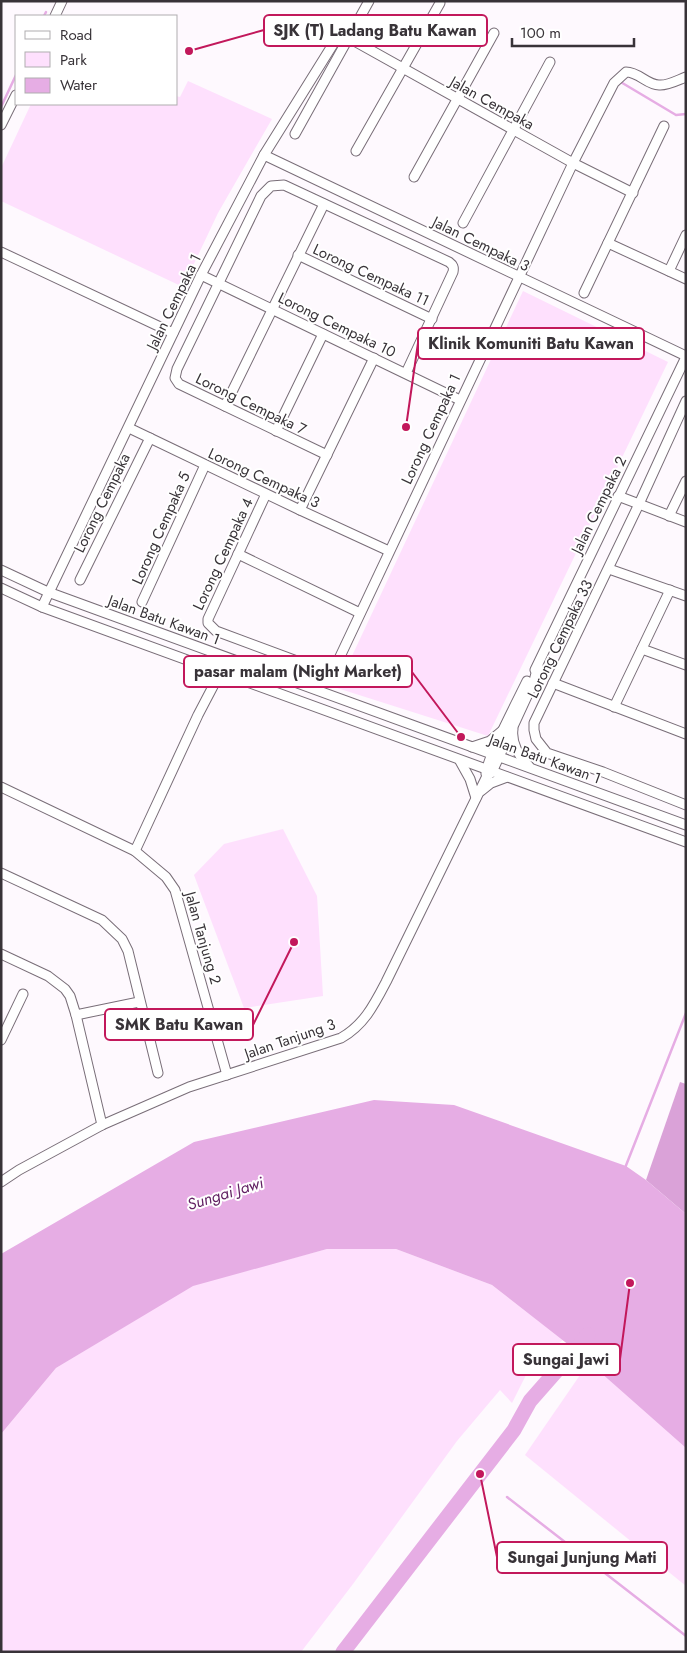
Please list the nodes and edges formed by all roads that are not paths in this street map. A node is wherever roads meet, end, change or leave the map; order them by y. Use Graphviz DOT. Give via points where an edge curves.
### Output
graph roads {
  1 [pos="62,1"];
  2 [pos="369,1"];
  3 [pos="440,3"];
  4 [pos="55,15"];
  5 [pos="340,33"];
  6 [pos="494,33"];
  7 [pos="349,38"];
  8 [pos="550,62"];
  9 [pos="403,68"];
  10 [pos="686,77"];
  11 [pos="15,97"];
  12 [pos="458,99"];
  13 [pos="1,126"];
  14 [pos="664,126"];
  15 [pos="513,130"];
  16 [pos="295,134"];
  17 [pos="356,151"];
  18 [pos="264,155"];
  19 [pos="573,163"];
  20 [pos="414,177"];
  21 [pos="633,193"];
  22 [pos="324,204"];
  23 [pos="463,223"];
  24 [pos="686,235"];
  25 [pos="608,243"];
  26 [pos="1,252"];
  27 [pos="298,255"];
  28 [pos="669,271"];
  29 [pos="201,275"];
  30 [pos="518,277"];
  31 [pos="686,279"];
  32 [pos="219,283"];
  33 [pos="584,293"];
  34 [pos="272,309"];
  35 [pos="432,319"];
  36 [pos="173,333"];
  37 [pos="323,334"];
  38 [pos="686,357"];
  39 [pos="374,358"];
  40 [pos="406,374"];
  41 [pos="460,400"];
  42 [pos="686,401"];
  43 [pos="225,406"];
  44 [pos="128,428"];
  45 [pos="276,431"];
  46 [pos="150,438"];
  47 [pos="327,455"];
  48 [pos="205,465"];
  49 [pos="686,480"];
  50 [pos="266,494"];
  51 [pos="618,496"];
  52 [pos="639,504"];
  53 [pos="300,510"];
  54 [pos="669,516"];
  55 [pos="686,522"];
  56 [pos="389,551"];
  57 [pos="238,554"];
  58 [pos="609,569"];
  59 [pos="1,570"];
  60 [pos="80,580"];
  61 [pos="1,588"];
  62 [pos="670,590"];
  63 [pos="48,592"];
  64 [pos="686,596"];
  65 [pos="142,602"];
  66 [pos="42,607"];
  67 [pos="360,613"];
  68 [pos="209,626"];
  69 [pos="642,649"];
  70 [pos="686,665"];
  71 [pos="538,666"];
  72 [pos="321,670"];
  73 [pos="220,673"];
  74 [pos="553,683"];
  75 [pos="614,707"];
  76 [pos="514,724"];
  77 [pos="504,730"];
  78 [pos="686,734"];
  79 [pos="472,747"];
  80 [pos="496,755"];
  81 [pos="460,761"];
  82 [pos="533,769"];
  83 [pos="488,773"];
  84 [pos="507,777"];
  85 [pos="1,787"];
  86 [pos="478,795"];
  87 [pos="686,805"];
  88 [pos="686,825"];
  89 [pos="686,842"];
  90 [pos="135,851"];
  91 [pos="1,873"];
  92 [pos="1,954"];
  93 [pos="23,994"];
  94 [pos="139,1002"];
  95 [pos="76,1015"];
  96 [pos="1,1040"];
  97 [pos="158,1073"];
  98 [pos="227,1075"];
  99 [pos="102,1125"];
  100 [pos="1,1182"];
  1 -- 4 [label="street"];
  2 -- 7 [label="street"];
  3 -- 9 [label="street"];
  5 -- 7 [label="street, Jalan Cempaka"];
  5 -- 18 [label="street, Jalan Cempaka 1"];
  6 -- 12 [label="street"];
  7 -- 9 [label="street, Jalan Cempaka"];
  7 -- 16 [label="street"];
  8 -- 15 [label="street"];
  9 -- 12 [label="street, Jalan Cempaka"];
  9 -- 17 [label="street"];
  10 -- 19 [label="street, Lorong Cempaka 1" via="660,86 626,72 614,83"];
  11 -- 13 [label="street"];
  12 -- 15 [label="street, Jalan Cempaka"];
  12 -- 20 [label="street"];
  14 -- 21 [label="street"];
  15 -- 19 [label="street, Jalan Cempaka"];
  15 -- 23 [label="street"];
  18 -- 29 [label="street, Jalan Cempaka 1"];
  18 -- 30 [label="street, Jalan Cempaka 3"];
  19 -- 21 [label="street, Jalan Cempaka"];
  19 -- 30 [label="street, Lorong Cempaka 1"];
  21 -- 25 [label="street"];
  22 -- 27 [label="street"];
  22 -- 32 [label="street" via="284,186 271,186 261,196"];
  22 -- 35 [label="street" via="449,262 453,272"];
  24 -- 28 [label="street"];
  25 -- 28 [label="street"];
  25 -- 33 [label="street"];
  26 -- 36 [label="street"];
  27 -- 34 [label="street"];
  27 -- 35 [label="street, Lorong Cempaka 11"];
  28 -- 31 [label="street"];
  29 -- 32 [label="street, Lorong Cempaka 10"];
  29 -- 36 [label="street, Jalan Cempaka 1"];
  30 -- 38 [label="street, Jalan Cempaka 3"];
  30 -- 41 [label="street, Lorong Cempaka 1"];
  32 -- 34 [label="street, Lorong Cempaka 10"];
  32 -- 43 [label="street, Lorong Cempaka 7" via="175,378 179,384"];
  34 -- 37 [label="street, Lorong Cempaka 10"];
  34 -- 43 [label="street"];
  35 -- 40 [label="street"];
  36 -- 44 [label="street, Jalan Cempaka 1"];
  37 -- 39 [label="street, Lorong Cempaka 10"];
  37 -- 45 [label="street"];
  38 -- 51 [label="street, Jalan Cempaka 2"];
  39 -- 40 [label="street, Lorong Cempaka 10"];
  39 -- 47 [label="street"];
  40 -- 41 [label="street, Lorong Cempaka 10"];
  41 -- 56 [label="street, Lorong Cempaka 1"];
  42 -- 52 [label="street, Lorong Cempaka 33"];
  43 -- 45 [label="street, Lorong Cempaka 7"];
  44 -- 46 [label="street, Lorong Cempaka 3"];
  44 -- 63 [label="street, Jalan Cempaka 1"];
  45 -- 47 [label="street, Lorong Cempaka 7"];
  46 -- 48 [label="street, Lorong Cempaka 3"];
  46 -- 60 [label="street, Lorong Cempaka"];
  47 -- 53 [label="street"];
  48 -- 50 [label="street, Lorong Cempaka 3"];
  48 -- 65 [label="street, Lorong Cempaka 5"];
  49 -- 54 [label="street"];
  50 -- 53 [label="street, Lorong Cempaka 3"];
  50 -- 57 [label="street, Lorong Cempaka 4"];
  51 -- 52 [label="street"];
  51 -- 71 [label="street, Jalan Cempaka 2"];
  52 -- 54 [label="street"];
  52 -- 58 [label="street, Lorong Cempaka 33"];
  53 -- 56 [label="street, Lorong Cempaka 3"];
  54 -- 55 [label="street"];
  56 -- 67 [label="street, Lorong Cempaka 1"];
  57 -- 67 [label="street"];
  57 -- 68 [label="street, Lorong Cempaka 4" via="208,619"];
  58 -- 62 [label="street"];
  58 -- 74 [label="street, Lorong Cempaka 33"];
  59 -- 63 [label="street, Jalan Batu Kawan 1"];
  61 -- 66 [label="street, Jalan Batu Kawan 1"];
  62 -- 64 [label="street"];
  62 -- 69 [label="street"];
  63 -- 66 [label="street, Jalan Cempaka 1"];
  63 -- 79 [label="street, Jalan Batu Kawan 1"];
  66 -- 73 [label="street, Jalan Batu Kawan 1"];
  67 -- 72 [label="street, Lorong Cempaka 1" via="334,667"];
  68 -- 72 [label="street, Jalan Batu Kawan 1"];
  69 -- 70 [label="street"];
  69 -- 75 [label="street"];
  71 -- 76 [label="street, Jalan Cempaka 2"];
  71 -- 77 [label="street, Jalan Cempaka 2" via="528,679"];
  73 -- 81 [label="street, Jalan Batu Kawan 1"];
  73 -- 90 [label="street"];
  74 -- 75 [label="street"];
  74 -- 87 [label="street, Lorong Cempaka 33" via="534,723 536,739 547,753"];
  75 -- 78 [label="street"];
  76 -- 80 [label="street, Jalan Cempaka 2"];
  76 -- 82 [label="street" via="512,736 516,749"];
  77 -- 79 [label="street" via="490,741"];
  77 -- 80 [label="street, Jalan Cempaka 2"];
  79 -- 80 [label="street, Jalan Batu Kawan 1"];
  80 -- 82 [label="street, Jalan Batu Kawan 1"];
  80 -- 83 [label="street, Jalan Cempaka 2"];
  81 -- 83 [label="street, Jalan Batu Kawan 1"];
  81 -- 86 [label="street"];
  82 -- 88 [label="street, Jalan Batu Kawan 1"];
  83 -- 84 [label="street, Jalan Batu Kawan 1"];
  83 -- 86 [label="street, Jalan Tanjung 3"];
  84 -- 86 [label="street" via="491,783"];
  84 -- 89 [label="street, Jalan Batu Kawan 1"];
  85 -- 90 [label="street, Jalan Tanjung 2"];
  86 -- 98 [label="street, Jalan Tanjung 3" via="363,1022 341,1038"];
  90 -- 98 [label="street, Jalan Tanjung 2" via="175,890"];
  91 -- 94 [label="street" via="102,920 113,929 128,951"];
  92 -- 95 [label="street" via="57,982 70,996"];
  93 -- 96 [label="street"];
  94 -- 95 [label="street"];
  94 -- 97 [label="street"];
  95 -- 99 [label="street"];
  98 -- 99 [label="street, Jalan Tanjung 3" via="190,1087"];
  99 -- 100 [label="street, Jalan Tanjung 3"];
}
